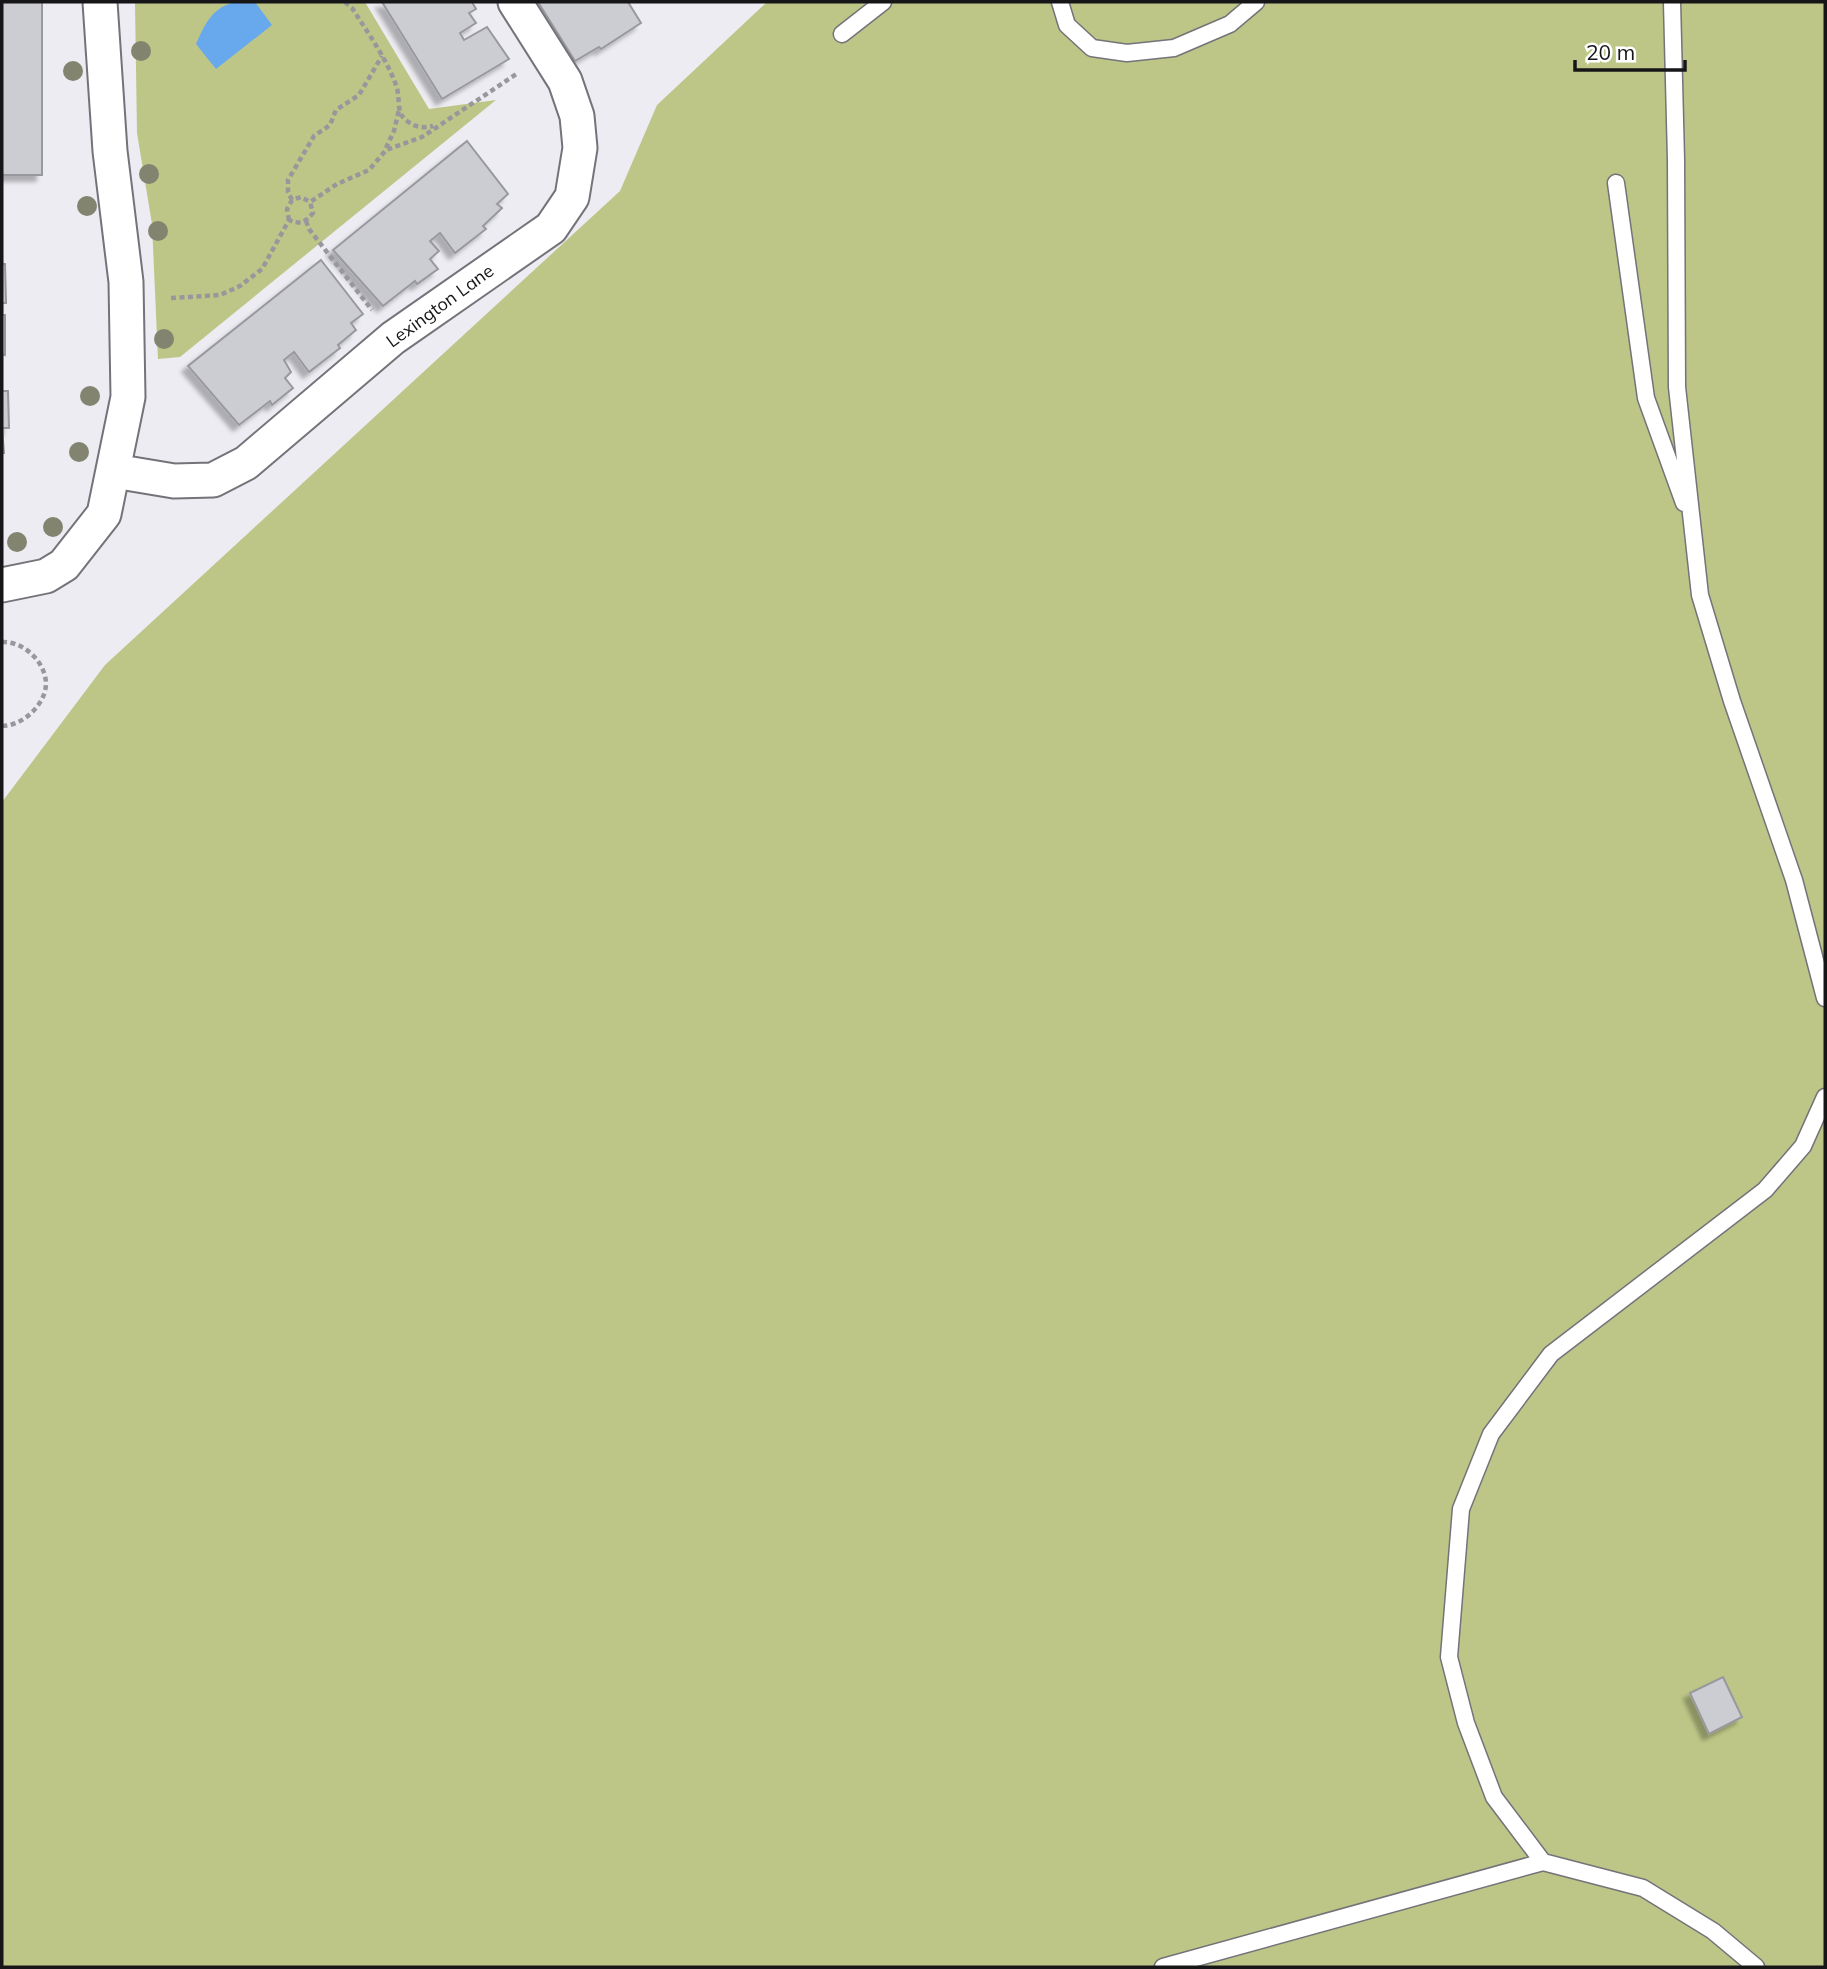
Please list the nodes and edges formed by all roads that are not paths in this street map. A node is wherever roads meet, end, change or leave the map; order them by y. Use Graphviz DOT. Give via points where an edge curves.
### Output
graph roads {
  1 [pos="100,2"];
  2 [pos="515,2"];
  3 [pos="883,2"];
  4 [pos="1060,2"];
  5 [pos="1256,2"];
  6 [pos="1672,2"];
  7 [pos="842,34"];
  8 [pos="1616,183"];
  9 [pos="114,471"];
  10 [pos="1692,525"];
  11 [pos="2,585"];
  12 [pos="1825,998"];
  13 [pos="1825,1097"];
  14 [pos="1543,1862"];
  15 [pos="1163,1967"];
  16 [pos="1756,1967"];
  1 -- 9 [label="street" via="110,151 126,282 128,397"];
  2 -- 9 [label="street, Lexington Lane" via="565,81 577,116 580,148 572,197 551,228 393,338 246,463 213,480 174,481"];
  3 -- 7 [label="lane"];
  4 -- 5 [label="lane" via="1067,25 1093,48 1127,53 1174,48 1230,24"];
  6 -- 10 [label="lane" via="1677,387"];
  8 -- 10 [label="lane" via="1646,398"];
  9 -- 11 [label="street" via="104,513 64,565 46,576"];
  10 -- 12 [label="lane" via="1700,595 1794,880"];
  13 -- 14 [label="lane" via="1803,1146 1765,1191 1551,1354 1491,1434 1461,1510 1449,1657 1466,1723 1494,1797"];
  14 -- 15 [label="lane"];
  14 -- 16 [label="lane" via="1643,1888 1713,1931"];
}
